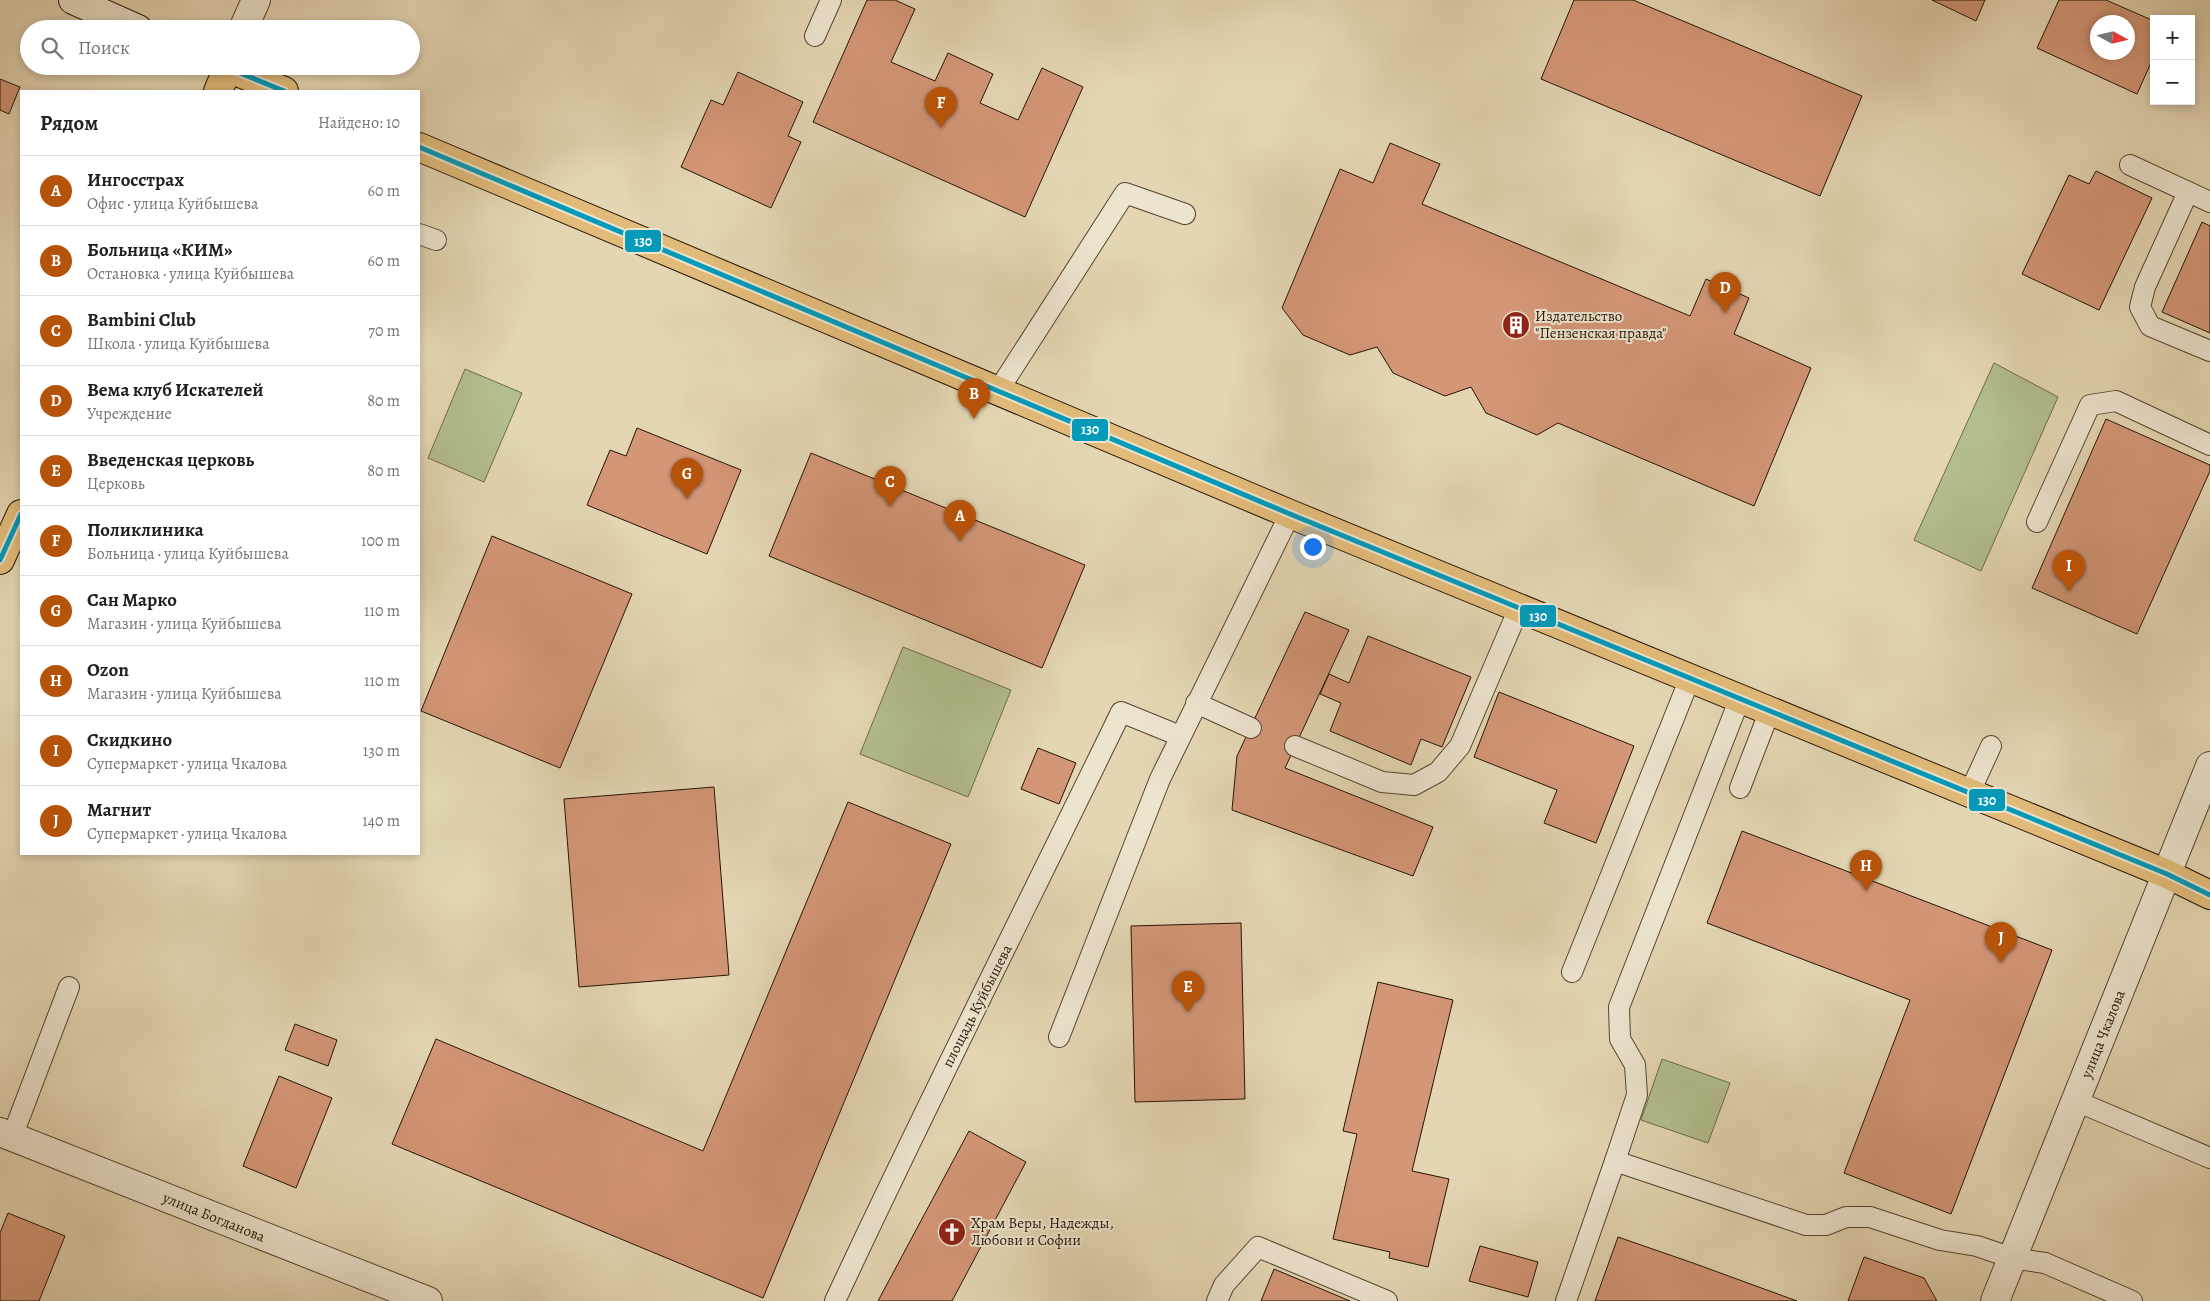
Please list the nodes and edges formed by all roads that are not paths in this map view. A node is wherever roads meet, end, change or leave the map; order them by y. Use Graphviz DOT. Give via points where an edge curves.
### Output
graph roads {
  1 [pos="73,0"];
  2 [pos="256,0"];
  3 [pos="830,0"];
  4 [pos="118,20"];
  5 [pos="247,20"];
  6 [pos="815,36"];
  7 [pos="232,75"];
  8 [pos="281,90"];
  9 [pos="420,147"];
  10 [pos="2130,165"];
  11 [pos="2188,192"];
  12 [pos="2210,202"];
  13 [pos="1185,214"];
  14 [pos="2210,351"];
  15 [pos="998,391"];
  16 [pos="2210,445"];
  17 [pos="1290,514"];
  18 [pos="20,516"];
  19 [pos="2037,522"];
  20 [pos="0,560"];
  21 [pos="1519,608"];
  22 [pos="1690,678"];
  23 [pos="1740,698"];
  24 [pos="1196,703"];
  25 [pos="1770,710"];
  26 [pos="1251,728"];
  27 [pos="1180,736"];
  28 [pos="1295,746"];
  29 [pos="1991,746"];
  30 [pos="2210,766"];
  31 [pos="1740,788"];
  32 [pos="1969,794"];
  33 [pos="2167,874"];
  34 [pos="2210,895"];
  35 [pos="1572,972"];
  36 [pos="69,986"];
  37 [pos="1059,1037"];
  38 [pos="2076,1101"];
  39 [pos="6,1134"];
  40 [pos="2210,1158"];
  41 [pos="1615,1161"];
  42 [pos="2012,1258"];
  43 [pos="392,1294"];
  44 [pos="428,1301"];
  45 [pos="834,1301"];
  46 [pos="1217,1301"];
  47 [pos="1387,1301"];
  48 [pos="1566,1301"];
  49 [pos="1995,1301"];
  50 [pos="2132,1301"];
  1 -- 4 [label="street"];
  2 -- 5 [label="street"];
  3 -- 6 [label="lane"];
  7 -- 8 [label="main road"];
  9 -- 15 [label="main road"];
  10 -- 11 [label="lane"];
  11 -- 12 [label="lane"];
  11 -- 14 [label="lane" via="2145,287 2140,307 2150,326"];
  13 -- 15 [label="lane" via="1125,193"];
  15 -- 17 [label="main road"];
  16 -- 19 [label="lane" via="2116,401 2090,405"];
  17 -- 21 [label="main road"];
  17 -- 24 [label="lane"];
  18 -- 20 [label="main road"];
  21 -- 22 [label="main road"];
  21 -- 28 [label="lane" via="1460,746 1438,772 1414,784 1382,782"];
  22 -- 23 [label="main road"];
  22 -- 35 [label="lane"];
  23 -- 25 [label="main road"];
  23 -- 41 [label="lane" via="1619,1008 1620,1039 1635,1065 1637,1095"];
  24 -- 26 [label="lane"];
  24 -- 27 [label="lane"];
  25 -- 31 [label="lane"];
  25 -- 32 [label="main road"];
  27 -- 37 [label="lane" via="1160,779"];
  27 -- 45 [label="lane, площадь Куйбышева" via="1121,712"];
  29 -- 32 [label="lane"];
  30 -- 33 [label="street, улица Чкалова"];
  32 -- 33 [label="main road"];
  33 -- 34 [label="main road"];
  33 -- 38 [label="street, улица Чкалова"];
  36 -- 39 [label="lane"];
  38 -- 40 [label="lane"];
  38 -- 42 [label="street, улица Чкалова"];
  39 -- 43 [label="street, улица Богданова"];
  41 -- 42 [label="lane" via="1806,1225 1826,1225 1846,1217 1870,1217 1940,1240 1976,1246"];
  41 -- 48 [label="lane"];
  42 -- 49 [label="street, улица Чкалова"];
  42 -- 50 [label="lane" via="2046,1264"];
  43 -- 44 [label="street, улица Богданова"];
  46 -- 47 [label="lane" via="1224,1285 1258,1247"];
}
